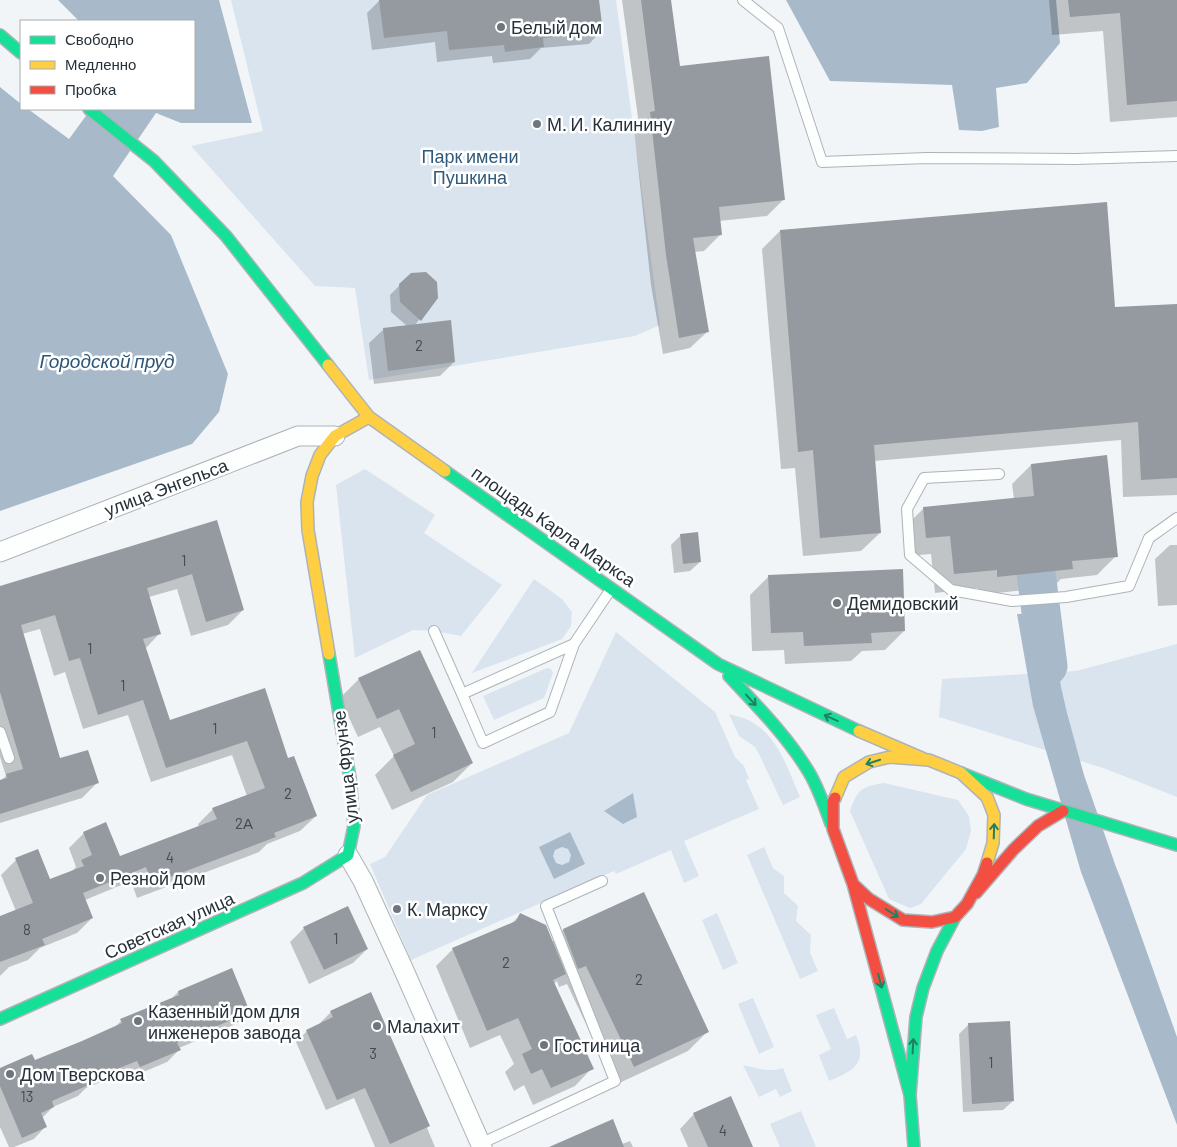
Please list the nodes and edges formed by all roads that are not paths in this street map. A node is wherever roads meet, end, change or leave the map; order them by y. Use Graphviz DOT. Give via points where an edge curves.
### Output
graph roads {
  1 [pos="743,0"];
  2 [pos="0,35"];
  3 [pos="20,52"];
  4 [pos="90,110"];
  5 [pos="1177,156"];
  6 [pos="369,417"];
  7 [pos="335,436"];
  8 [pos="999,474"];
  9 [pos="1177,518"];
  10 [pos="0,552"];
  11 [pos="611,588"];
  12 [pos="434,631"];
  13 [pos="574,644"];
  14 [pos="718,664"];
  15 [pos="462,694"];
  16 [pos="0,732"];
  17 [pos="9,758"];
  18 [pos="924,759"];
  19 [pos="961,773"];
  20 [pos="1063,811"];
  21 [pos="833,829"];
  22 [pos="1177,845"];
  23 [pos="348,855"];
  24 [pos="602,881"];
  25 [pos="853,884"];
  26 [pos="966,904"];
  27 [pos="955,917"];
  28 [pos="0,1019"];
  29 [pos="910,1095"];
  30 [pos="481,1145"];
  31 [pos="914,1147"];
  1 -- 5 [label="lane" via="778,28 822,162"];
  2 -- 3 [label="main road"];
  4 -- 6 [label="main road, площадь Карла Маркса" via="154,161 226,236"];
  6 -- 7 [label="main road, улица Фрунзе"];
  6 -- 11 [label="main road, площадь Карла Маркса"];
  7 -- 10 [label="street, улица Энгельса" via="298,436"];
  7 -- 23 [label="main road, улица Фрунзе" via="320,455 307,502 308,530 350,778 354,826"];
  8 -- 9 [label="lane" via="924,478 907,509 910,555 951,590 1012,601 1066,597 1129,586 1148,538"];
  11 -- 13 [label="lane"];
  11 -- 14 [label="main road, площадь Карла Маркса"];
  12 -- 15 [label="lane"];
  13 -- 15 [label="lane"];
  13 -- 15 [label="lane" via="550,712 483,743"];
  18 -- 14 [label="main road, one-way"];
  14 -- 21 [label="main road, one-way" via="775,725 807,769"];
  16 -- 17 [label="lane"];
  18 -- 19 [label="main road"];
  18 -- 21 [label="main road, one-way" via="890,757 869,762 844,777 833,802"];
  19 -- 20 [label="main road"];
  26 -- 19 [label="main road, one-way" via="983,875 993,843 994,815 987,797"];
  20 -- 22 [label="main road"];
  20 -- 26 [label="main road" via="1038,826"];
  21 -- 25 [label="main road"];
  23 -- 28 [label="main road, Советская улица" via="303,883"];
  23 -- 30 [label="street" via="402,966"];
  24 -- 30 [label="lane" via="546,906 615,1081"];
  25 -- 27 [label="main road, one-way" via="869,899 903,920 932,922"];
  25 -- 29 [label="main road, one-way"];
  26 -- 27 [label="main road"];
  29 -- 27 [label="main road, one-way" via="914,1026 920,997 936,951"];
  29 -- 31 [label="main road"];
}
